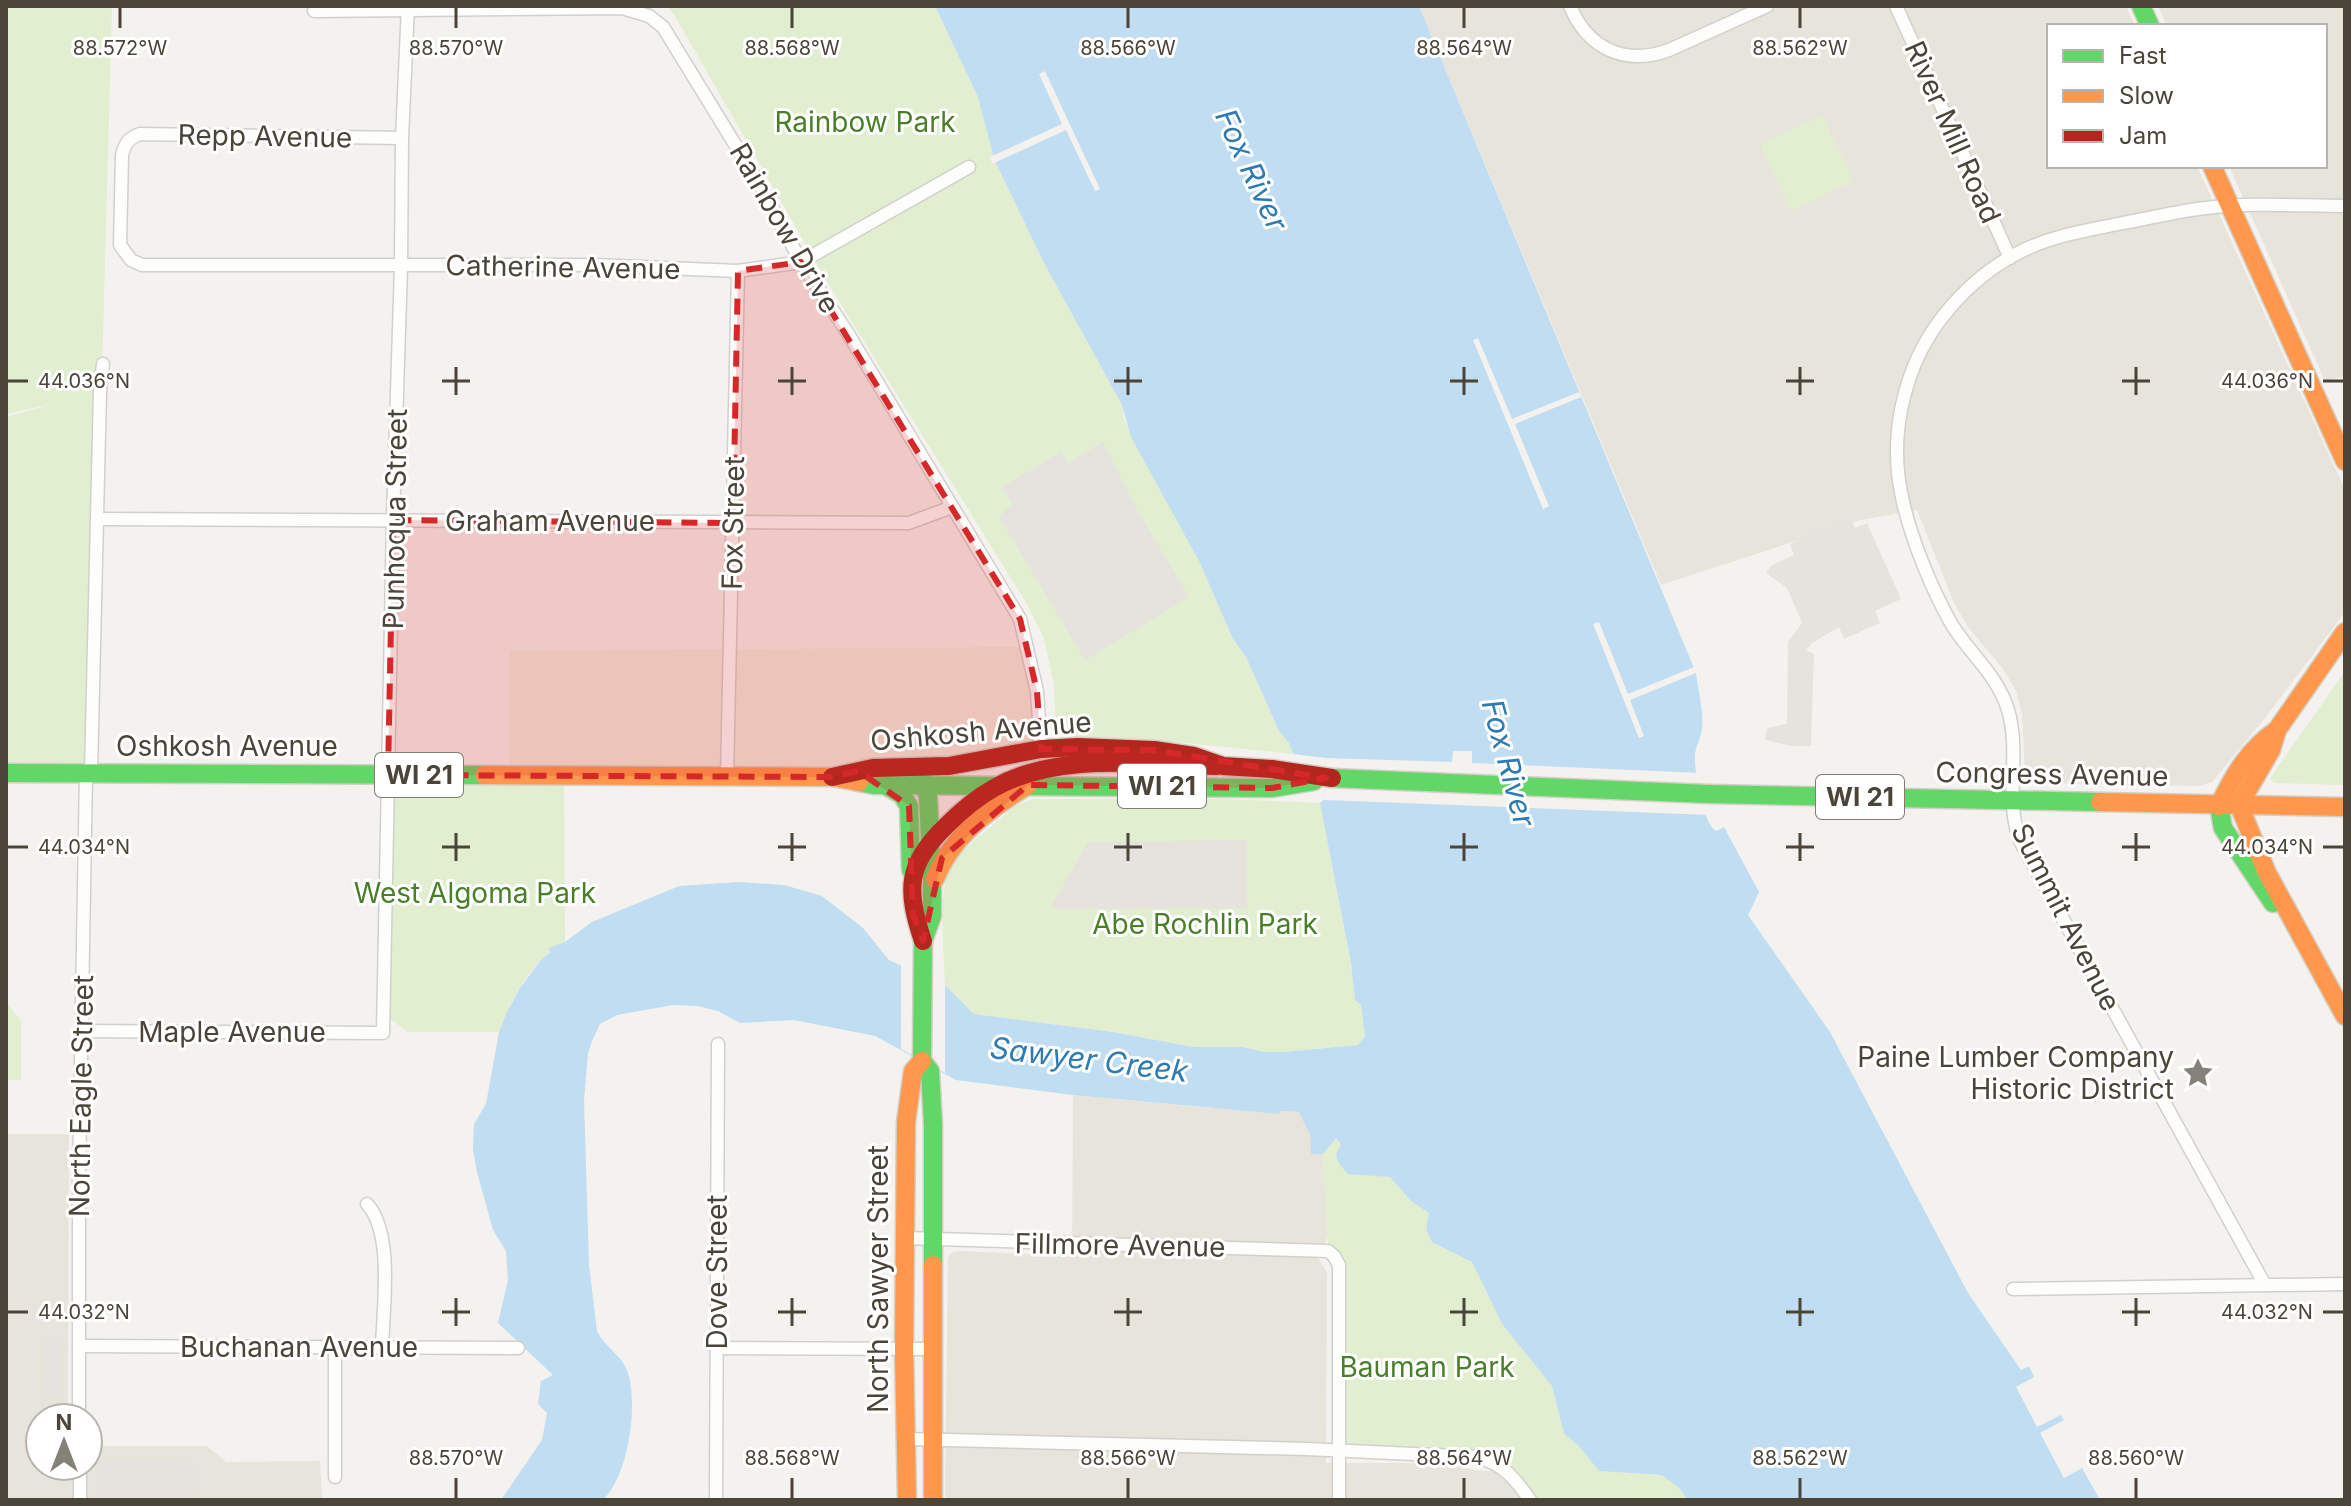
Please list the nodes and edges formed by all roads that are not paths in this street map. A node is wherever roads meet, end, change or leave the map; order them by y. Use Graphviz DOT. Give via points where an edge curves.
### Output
graph roads {
  1 [pos="1570,6"];
  2 [pos="1767,6"];
  3 [pos="1896,6"];
  4 [pos="408,8"];
  5 [pos="314,11"];
  6 [pos="402,138"];
  7 [pos="969,167"];
  8 [pos="2213,168"];
  9 [pos="2230,206"];
  10 [pos="2345,206"];
  11 [pos="2010,258"];
  12 [pos="131,260"];
  13 [pos="801,262"];
  14 [pos="401,266"];
  15 [pos="738,271"];
  16 [pos="103,364"];
  17 [pos="2345,461"];
  18 [pos="952,507"];
  19 [pos="98,519"];
  20 [pos="393,520"];
  21 [pos="733,523"];
  22 [pos="2345,632"];
  23 [pos="2277,730"];
  24 [pos="1041,749"];
  25 [pos="1223,766"];
  26 [pos="914,768"];
  27 [pos="6,773"];
  28 [pos="88,773"];
  29 [pos="388,775"];
  30 [pos="727,776"];
  31 [pos="832,777"];
  32 [pos="1326,778"];
  33 [pos="885,785"];
  34 [pos="924,785"];
  35 [pos="997,785"];
  36 [pos="1028,785"];
  37 [pos="1709,794"];
  38 [pos="2011,800"];
  39 [pos="2239,805"];
  40 [pos="2219,806"];
  41 [pos="2345,807"];
  42 [pos="929,841"];
  43 [pos="911,877"];
  44 [pos="932,890"];
  45 [pos="2292,922"];
  46 [pos="923,941"];
  47 [pos="2345,1016"];
  48 [pos="81,1031"];
  49 [pos="383,1033"];
  50 [pos="718,1044"];
  51 [pos="922,1061"];
  52 [pos="367,1204"];
  53 [pos="905,1238"];
  54 [pos="932,1239"];
  55 [pos="2345,1284"];
  56 [pos="2265,1285"];
  57 [pos="2013,1289"];
  58 [pos="79,1346"];
  59 [pos="335,1348"];
  60 [pos="382,1348"];
  61 [pos="518,1348"];
  62 [pos="717,1348"];
  63 [pos="904,1349"];
  64 [pos="933,1349"];
  65 [pos="79,1402"];
  66 [pos="907,1439"];
  67 [pos="933,1439"];
  68 [pos="1339,1451"];
  69 [pos="335,1477"];
  70 [pos="716,1500"];
  71 [pos="907,1500"];
  72 [pos="933,1500"];
  73 [pos="1339,1500"];
  74 [pos="1530,1500"];
  1 -- 2 [label="street" via="1589,37 1608,51 1629,57 1655,55"];
  3 -- 11 [label="street, River Mill Road"];
  4 -- 5 [label="street, Rainbow Drive"];
  4 -- 6 [label="street, Punhoqua Street"];
  4 -- 13 [label="street, Rainbow Drive" via="622,8 649,16 678,48"];
  6 -- 12 [label="street, Repp Avenue" via="140,134 129,140 122,155 119,237"];
  6 -- 14 [label="street, Punhoqua Street"];
  7 -- 13 [label="street, Catherine Avenue"];
  8 -- 9 [label="main road"];
  9 -- 10 [label="street, Summit Avenue"];
  9 -- 11 [label="street, Summit Avenue" via="2055,238"];
  9 -- 17 [label="main road"];
  11 -- 38 [label="street, Summit Avenue" via="1959,299 1932,332 1907,383 1897,451 1910,528 1938,597 1992,677 2008,711"];
  12 -- 14 [label="street, Catherine Avenue" via="142,265"];
  13 -- 15 [label="street, Catherine Avenue"];
  13 -- 18 [label="street, Rainbow Drive"];
  14 -- 15 [label="street, Catherine Avenue"];
  14 -- 20 [label="street, Punhoqua Street"];
  15 -- 21 [label="street, Fox Street"];
  16 -- 19 [label="street, North Eagle Street"];
  18 -- 21 [label="street, Graham Avenue" via="909,523"];
  18 -- 24 [label="street, Rainbow Drive" via="1020,619 1037,691"];
  19 -- 20 [label="street, Graham Avenue"];
  19 -- 28 [label="street, North Eagle Street"];
  20 -- 21 [label="street, Graham Avenue"];
  20 -- 29 [label="street, Punhoqua Street"];
  21 -- 30 [label="street, Fox Street"];
  22 -- 23 [label="main road"];
  23 -- 39 [label="main road"];
  23 -- 40 [label="main road" via="2258,742"];
  24 -- 25 [label="main road, Oshkosh Avenue / WI 21" via="1154,750"];
  24 -- 26 [label="main road, Oshkosh Avenue / WI 21"];
  25 -- 32 [label="main road, Oshkosh Avenue / WI 21"];
  25 -- 35 [label="main road" via="1059,766"];
  26 -- 31 [label="main road, Oshkosh Avenue / WI 21" via="873,768"];
  26 -- 34 [label="main road, North Sawyer Street"];
  27 -- 28 [label="main road, Oshkosh Avenue / WI 21"];
  28 -- 29 [label="main road, Oshkosh Avenue / WI 21"];
  28 -- 48 [label="street, North Eagle Street"];
  29 -- 30 [label="main road, Oshkosh Avenue / WI 21"];
  29 -- 49 [label="street, Punhoqua Street"];
  30 -- 31 [label="main road, Oshkosh Avenue / WI 21"];
  31 -- 33 [label="main road, Oshkosh Avenue / WI 21"];
  32 -- 36 [label="main road, Oshkosh Avenue / WI 21" via="1272,788"];
  32 -- 37 [label="main road, Oshkosh Avenue / WI 21"];
  33 -- 34 [label="main road, Oshkosh Avenue / WI 21"];
  33 -- 43 [label="main road" via="909,806"];
  34 -- 35 [label="main road, Oshkosh Avenue / WI 21"];
  34 -- 42 [label="main road, North Sawyer Street"];
  35 -- 36 [label="main road, Oshkosh Avenue / WI 21"];
  35 -- 42 [label="main road, North Sawyer Street"];
  36 -- 44 [label="main road" via="942,858"];
  37 -- 38 [label="main road, Congress Avenue / WI 21"];
  38 -- 40 [label="main road, Congress Avenue / WI 21"];
  38 -- 56 [label="street, Summit Avenue" via="2020,841"];
  39 -- 40 [label="main road, Congress Avenue / WI 21"];
  39 -- 41 [label="main road, Congress Avenue / WI 21"];
  39 -- 45 [label="main road"];
  40 -- 45 [label="main road" via="2223,828 2256,880"];
  42 -- 43 [label="main road, North Sawyer Street"];
  42 -- 44 [label="main road, North Sawyer Street"];
  43 -- 46 [label="main road, North Sawyer Street" via="913,914"];
  44 -- 46 [label="main road, North Sawyer Street" via="932,916"];
  45 -- 47 [label="main road"];
  46 -- 51 [label="main road, North Sawyer Street"];
  48 -- 49 [label="street, Maple Avenue"];
  48 -- 58 [label="street, North Eagle Street"];
  50 -- 62 [label="street, Dove Street"];
  51 -- 53 [label="main road, North Sawyer Street" via="913,1071 906,1122"];
  51 -- 54 [label="main road, North Sawyer Street" via="931,1080"];
  52 -- 60 [label="street" via="377,1214 384,1244"];
  53 -- 54 [label="street, Fillmore Avenue"];
  53 -- 63 [label="main road, North Sawyer Street"];
  54 -- 64 [label="main road, North Sawyer Street"];
  54 -- 68 [label="street, Fillmore Avenue" via="1320,1250 1334,1256 1339,1265"];
  55 -- 56 [label="street"];
  56 -- 57 [label="street"];
  58 -- 59 [label="street, Buchanan Avenue"];
  58 -- 65 [label="street, North Eagle Street"];
  59 -- 60 [label="street, Buchanan Avenue"];
  59 -- 69 [label="street"];
  60 -- 61 [label="street, Buchanan Avenue"];
  62 -- 63 [label="street"];
  62 -- 70 [label="street, Dove Street"];
  63 -- 64 [label="street"];
  63 -- 66 [label="main road, North Sawyer Street"];
  64 -- 67 [label="main road, North Sawyer Street"];
  66 -- 67 [label="street"];
  66 -- 71 [label="main road, North Sawyer Street"];
  67 -- 68 [label="street"];
  67 -- 72 [label="main road, North Sawyer Street"];
  68 -- 73 [label="street"];
  68 -- 74 [label="street" via="1477,1457 1501,1466"];
}
